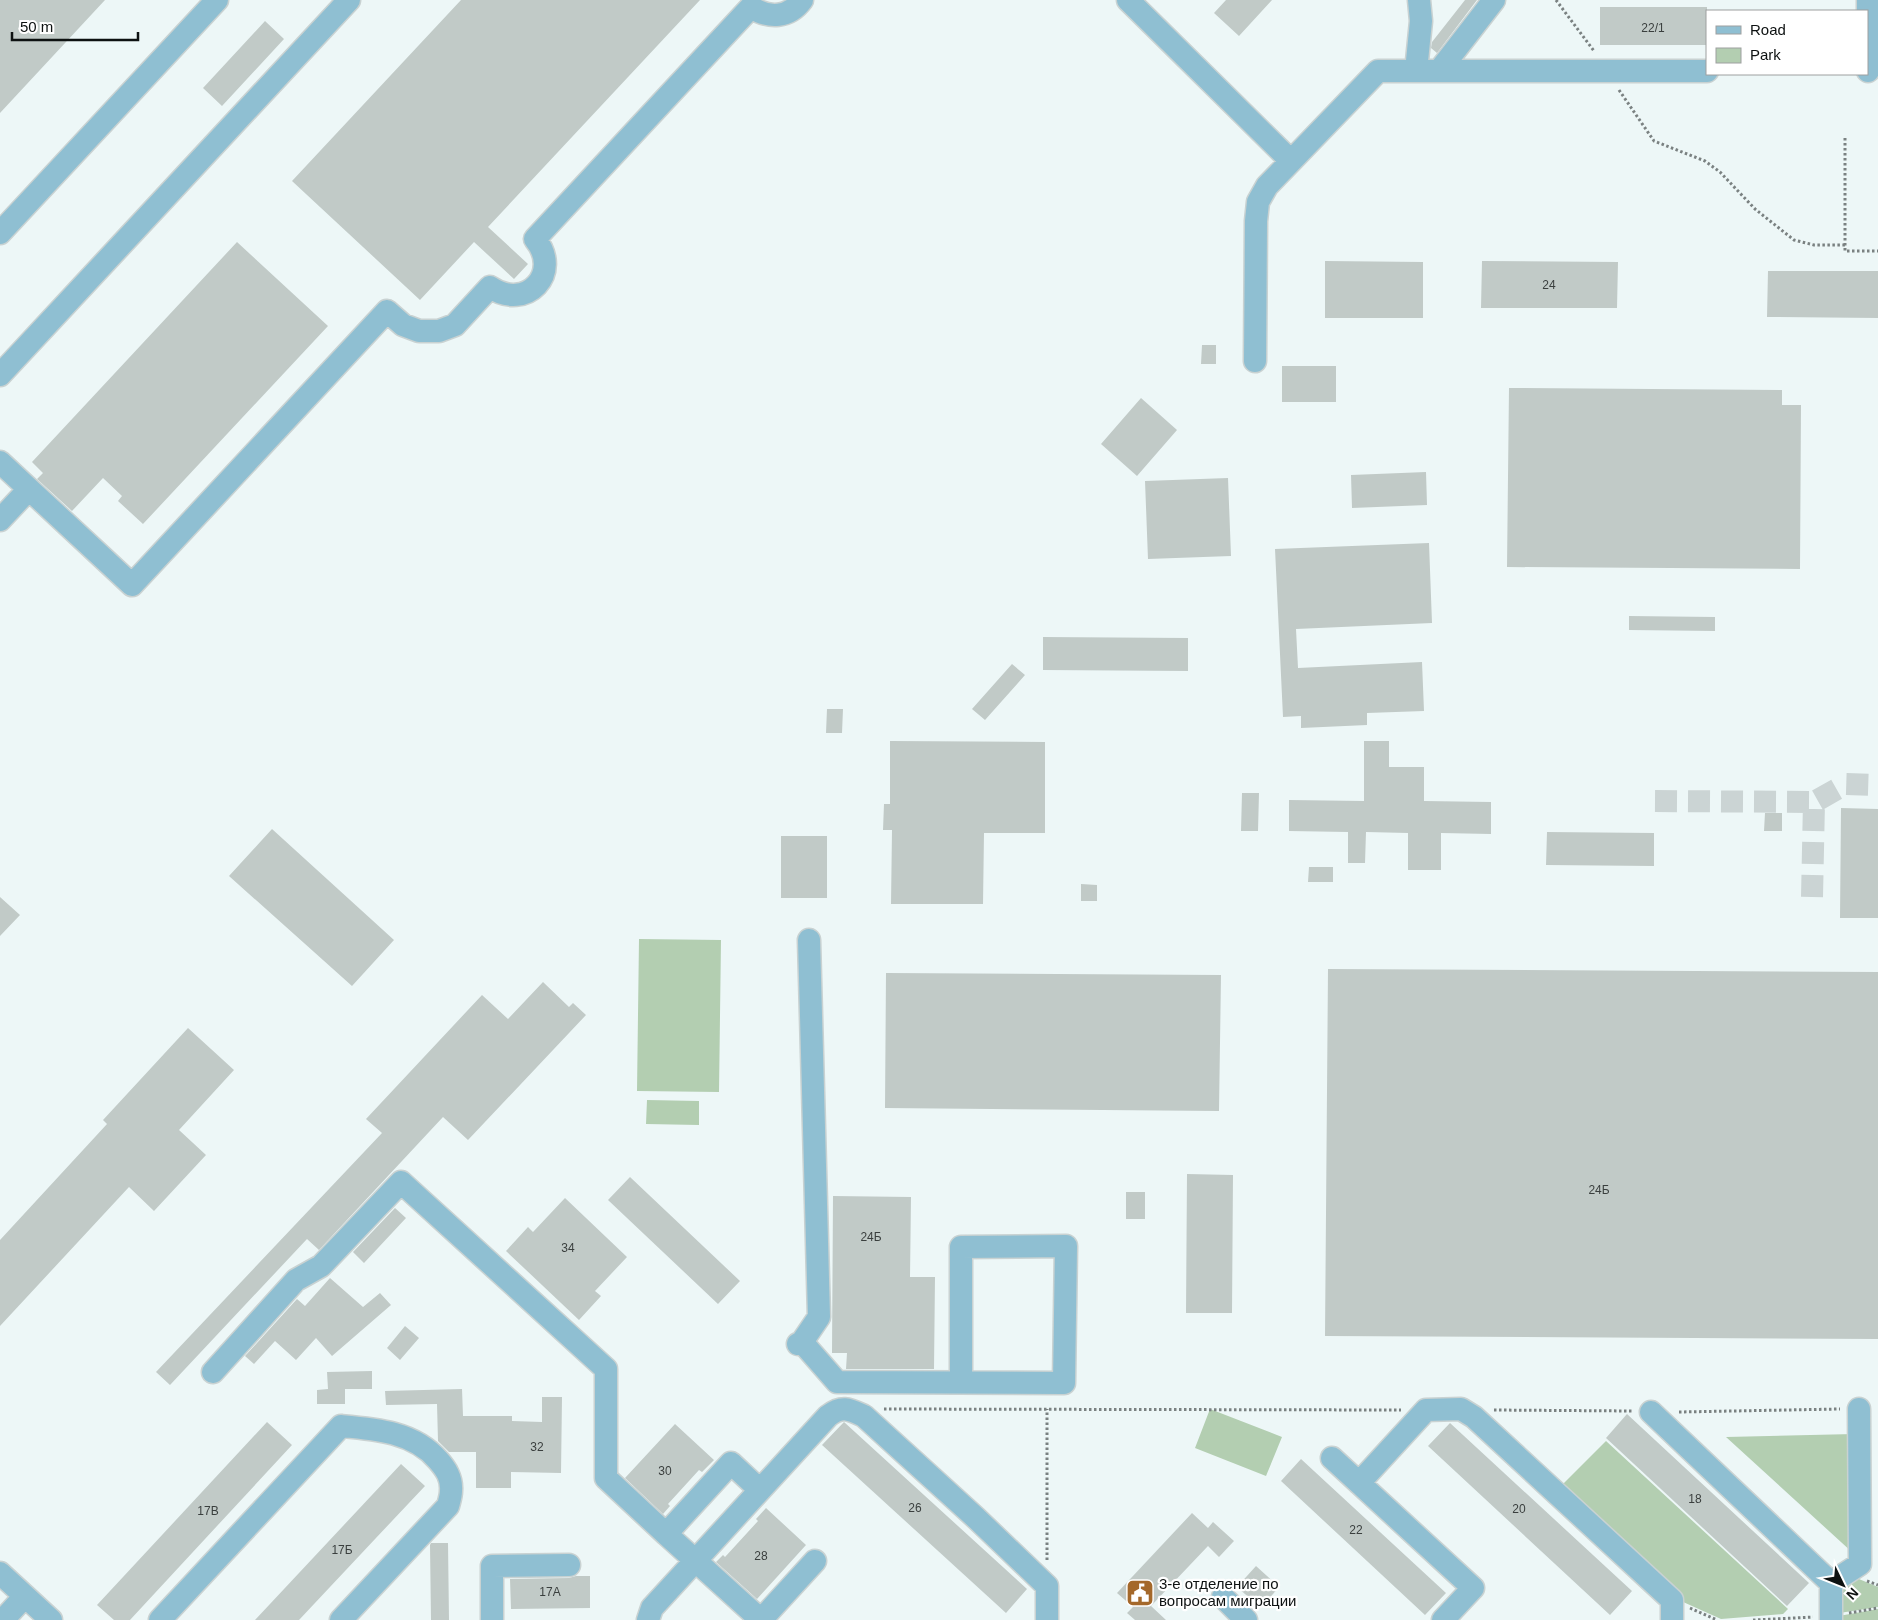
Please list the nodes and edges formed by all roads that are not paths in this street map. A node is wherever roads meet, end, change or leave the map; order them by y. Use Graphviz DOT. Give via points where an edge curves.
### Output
graph roads {
  1 [pos="217,0"];
  2 [pos="349,0"];
  3 [pos="802,0"];
  4 [pos="1128,0"];
  5 [pos="1436,0"];
  6 [pos="1494,0"];
  7 [pos="1868,0"];
  8 [pos="1420,11"];
  9 [pos="1416,71"];
  10 [pos="1439,71"];
  11 [pos="1706,71"];
  12 [pos="1871,72"];
  13 [pos="1291,161"];
  14 [pos="0,232"];
  15 [pos="1256,361"];
  16 [pos="0,375"];
  17 [pos="0,462"];
  18 [pos="28,489"];
  19 [pos="0,520"];
  20 [pos="810,940"];
  21 [pos="213,1372"];
  22 [pos="961,1381"];
  23 [pos="1860,1409"];
  24 [pos="1651,1412"];
  25 [pos="1332,1458"];
  26 [pos="1359,1483"];
  27 [pos="760,1490"];
  28 [pos="666,1534"];
  29 [pos="696,1561"];
  30 [pos="815,1561"];
  31 [pos="569,1565"];
  32 [pos="0,1573"];
  33 [pos="1831,1583"];
  34 [pos="26,1596"];
  35 [pos="1223,1597"];
  36 [pos="1672,1610"];
  37 [pos="1831,1618"];
  38 [pos="3,1620"];
  39 [pos="51,1620"];
  40 [pos="160,1620"];
  41 [pos="342,1620"];
  42 [pos="492,1620"];
  43 [pos="648,1620"];
  44 [pos="761,1620"];
  45 [pos="1046,1620"];
  46 [pos="1246,1620"];
  47 [pos="1443,1620"];
  1 -- 14 [label="street"];
  2 -- 16 [label="street"];
  3 -- 18 [label="street" via="794,9 777,16 752,7 535,239 541,246 546,264 544,274 533,289 516,296 490,287 455,325 439,331 403,325 387,311 132,585"];
  4 -- 13 [label="street"];
  5 -- 8 [label="street"];
  6 -- 10 [label="street"];
  7 -- 12 [label="street"];
  8 -- 9 [label="street"];
  9 -- 10 [label="street"];
  9 -- 13 [label="street" via="1378,71"];
  10 -- 11 [label="street"];
  13 -- 15 [label="street" via="1267,186 1258,202"];
  17 -- 18 [label="street"];
  18 -- 19 [label="street"];
  20 -- 22 [label="street" via="819,1317 800,1343 837,1382"];
  21 -- 28 [label="street" via="296,1280 321,1266 401,1182 606,1368 606,1478"];
  22 -- 22 [label="street" via="1064,1382 1066,1246 961,1247"];
  23 -- 33 [label="street" via="1860,1564"];
  24 -- 33 [label="street"];
  25 -- 26 [label="street"];
  26 -- 36 [label="street" via="1426,1410 1461,1409 1474,1417"];
  26 -- 47 [label="street" via="1473,1588"];
  27 -- 28 [label="street" via="731,1464"];
  27 -- 29 [label="street"];
  27 -- 45 [label="street" via="828,1416 847,1408 864,1416 1047,1586"];
  28 -- 29 [label="street"];
  29 -- 43 [label="street" via="652,1608"];
  29 -- 44 [label="street"];
  30 -- 44 [label="street"];
  31 -- 42 [label="street" via="492,1566"];
  32 -- 34 [label="street"];
  33 -- 37 [label="street"];
  34 -- 38 [label="street"];
  34 -- 39 [label="street"];
  35 -- 46 [label="street"];
  40 -- 41 [label="street" via="341,1426 378,1429 408,1438 429,1450 448,1471 451,1491 448,1506"];
}
